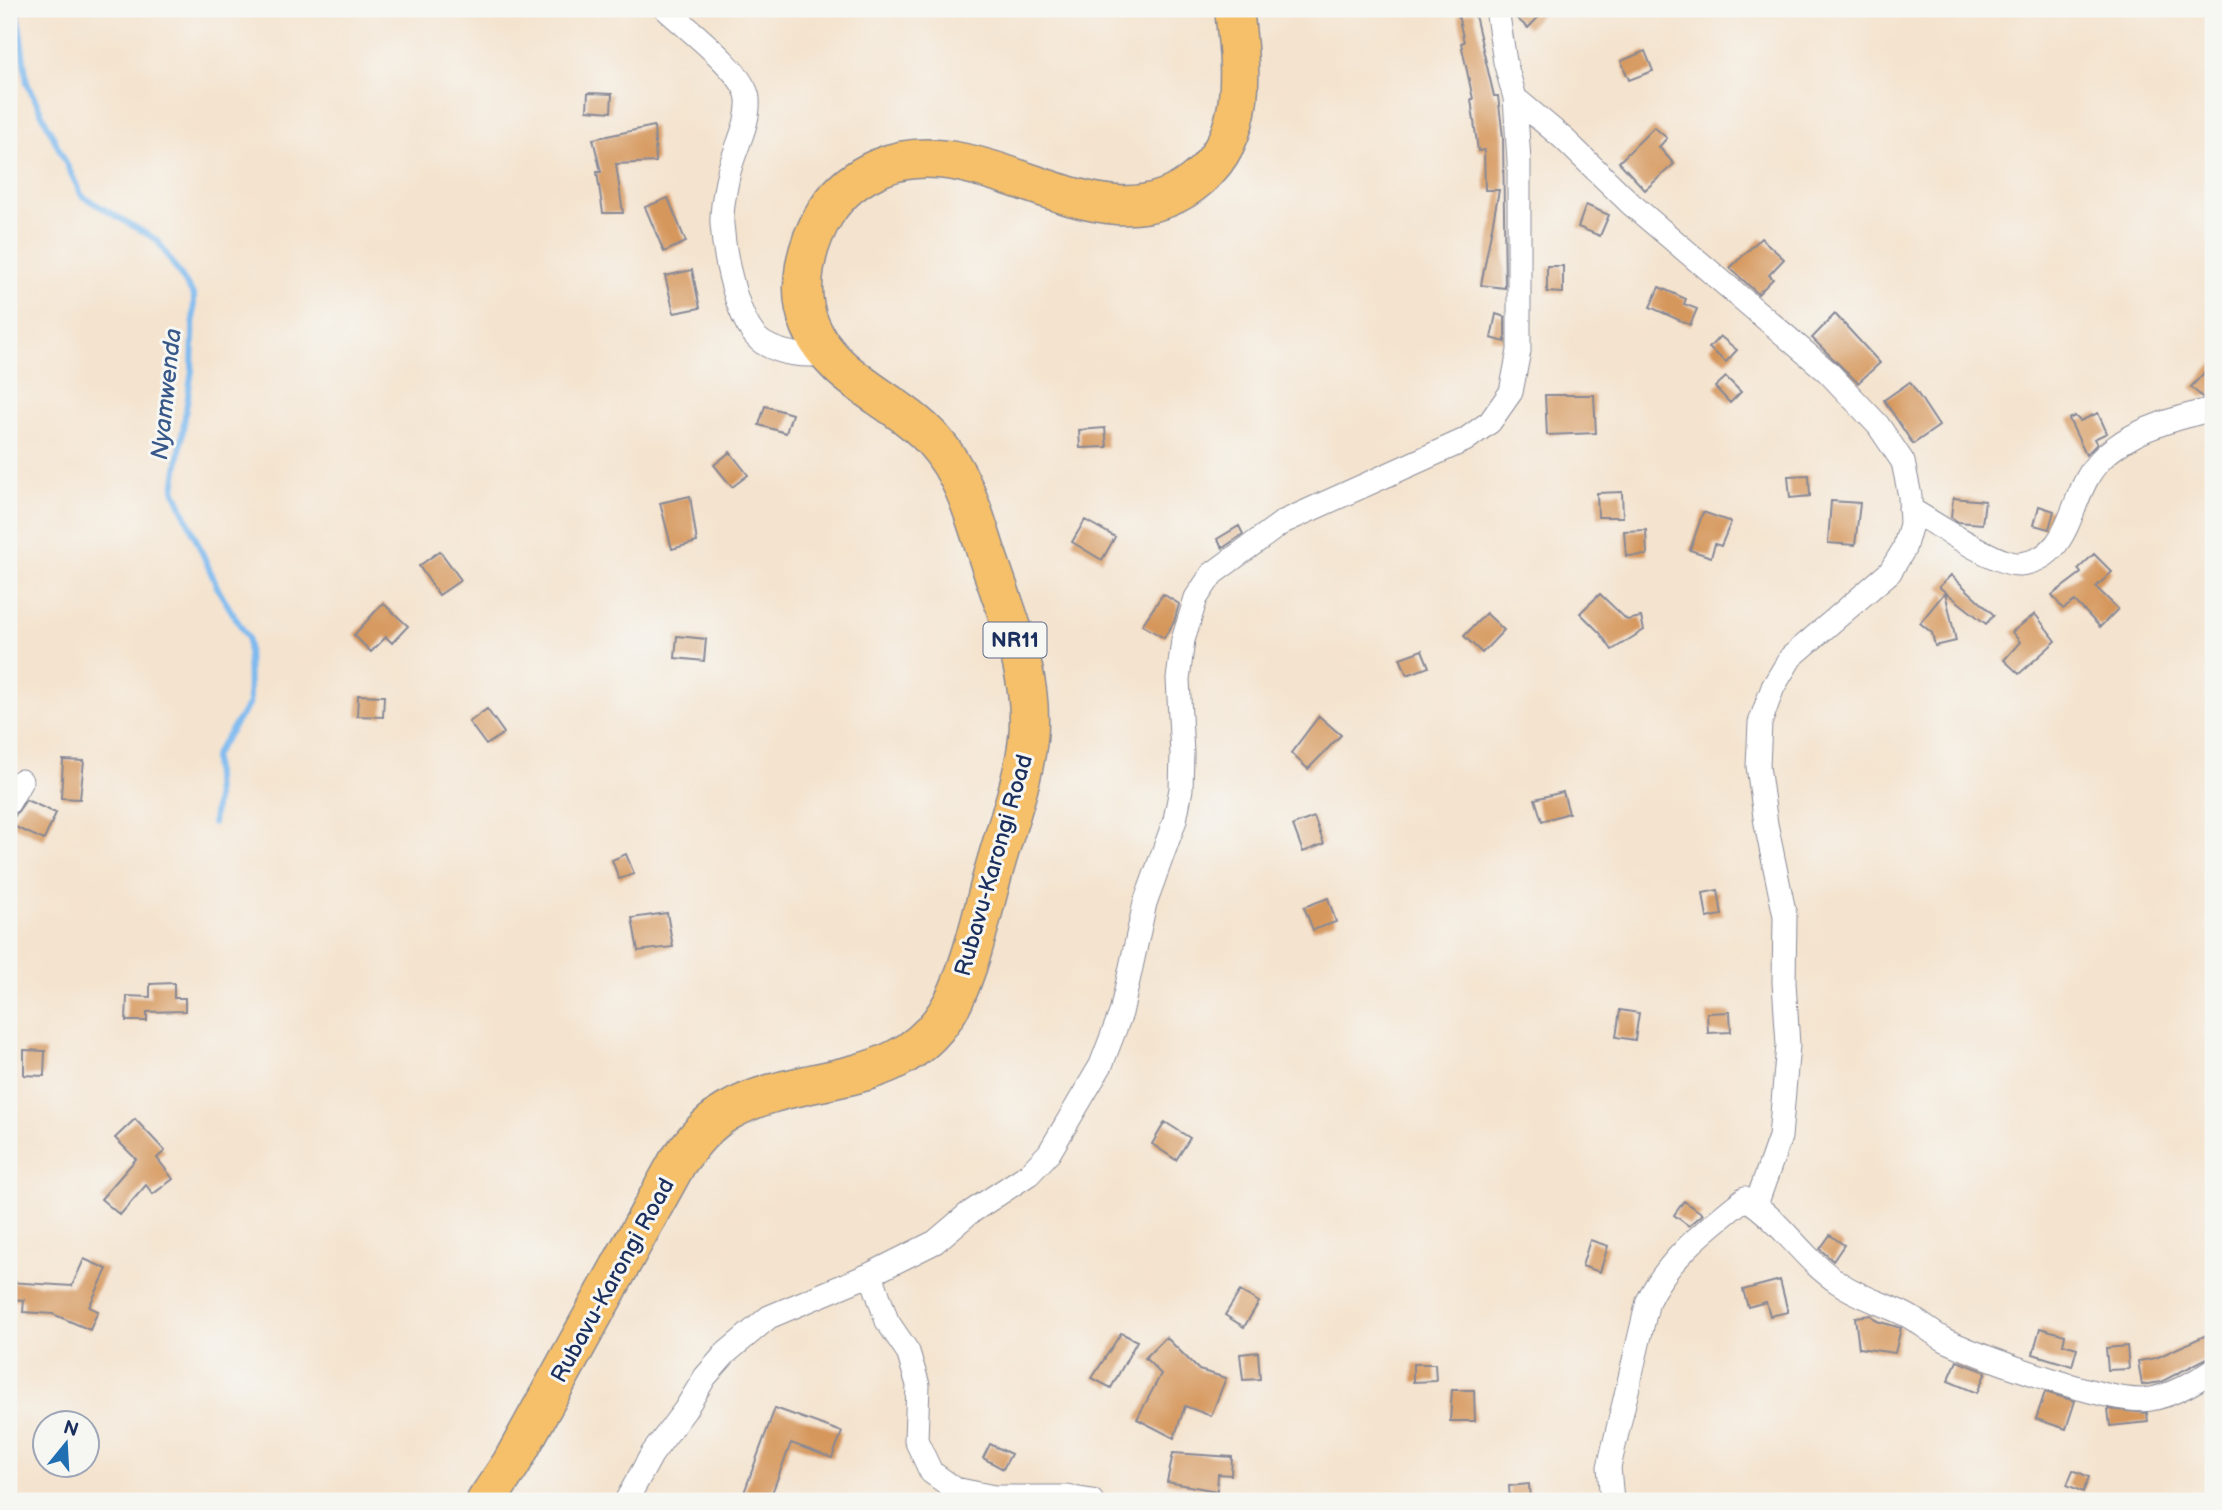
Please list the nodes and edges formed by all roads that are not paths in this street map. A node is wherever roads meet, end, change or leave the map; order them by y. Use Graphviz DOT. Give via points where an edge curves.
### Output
graph roads {
  1 [pos="666,9"];
  2 [pos="1234,9"];
  3 [pos="1497,9"];
  4 [pos="1515,98"];
  5 [pos="830,354"];
  6 [pos="2213,409"];
  7 [pos="1910,509"];
  8 [pos="21,781"];
  9 [pos="9,802"];
  10 [pos="1756,1205"];
  11 [pos="872,1274"];
  12 [pos="2213,1370"];
  13 [pos="486,1501"];
  14 [pos="626,1501"];
  15 [pos="1092,1501"];
  16 [pos="1612,1501"];
  1 -- 5 [label="street" via="741,81 748,98 746,120 728,173 722,223 740,311 761,341 780,351 799,356"];
  2 -- 5 [label="highway, Rubavu-Karongi Road / NR11" via="1238,109 1220,158 1180,193 1128,206 1092,201 941,157 899,159 848,186 824,215 806,256 804,299 810,324"];
  3 -- 4 [label="street"];
  4 -- 7 [label="street" via="1850,393 1903,462"];
  4 -- 11 [label="street" via="1520,338 1511,392 1490,422 1465,440 1283,522 1212,574 1196,598 1183,640 1178,678 1181,789 1175,820 1145,903 1121,1013 1101,1065 1061,1135 1030,1174 968,1214 935,1242"];
  5 -- 13 [label="highway, Rubavu-Karongi Road / NR11" via="878,399 933,438 953,465 1021,657 1028,735 982,920 954,999 916,1046 895,1061 858,1076 757,1099 727,1112 697,1135"];
  6 -- 7 [label="street" via="2180,417 2112,449 2088,476 2062,538 2042,556 2020,564 1999,559"];
  7 -- 10 [label="street" via="1904,549 1890,572 1791,657 1773,687 1760,723 1758,766 1785,916 1788,1045 1780,1137"];
  8 -- 9 [label="street"];
  10 -- 12 [label="street" via="1808,1260 1840,1284 1905,1314 1946,1340 2006,1363 2099,1394 2149,1400"];
  10 -- 16 [label="street" via="1745,1198 1657,1282 1639,1332 1609,1467"];
  11 -- 14 [label="street" via="769,1317 726,1353 652,1454"];
  11 -- 15 [label="street" via="887,1321 908,1352 918,1385 916,1440 931,1472 955,1489 994,1497"];
}
